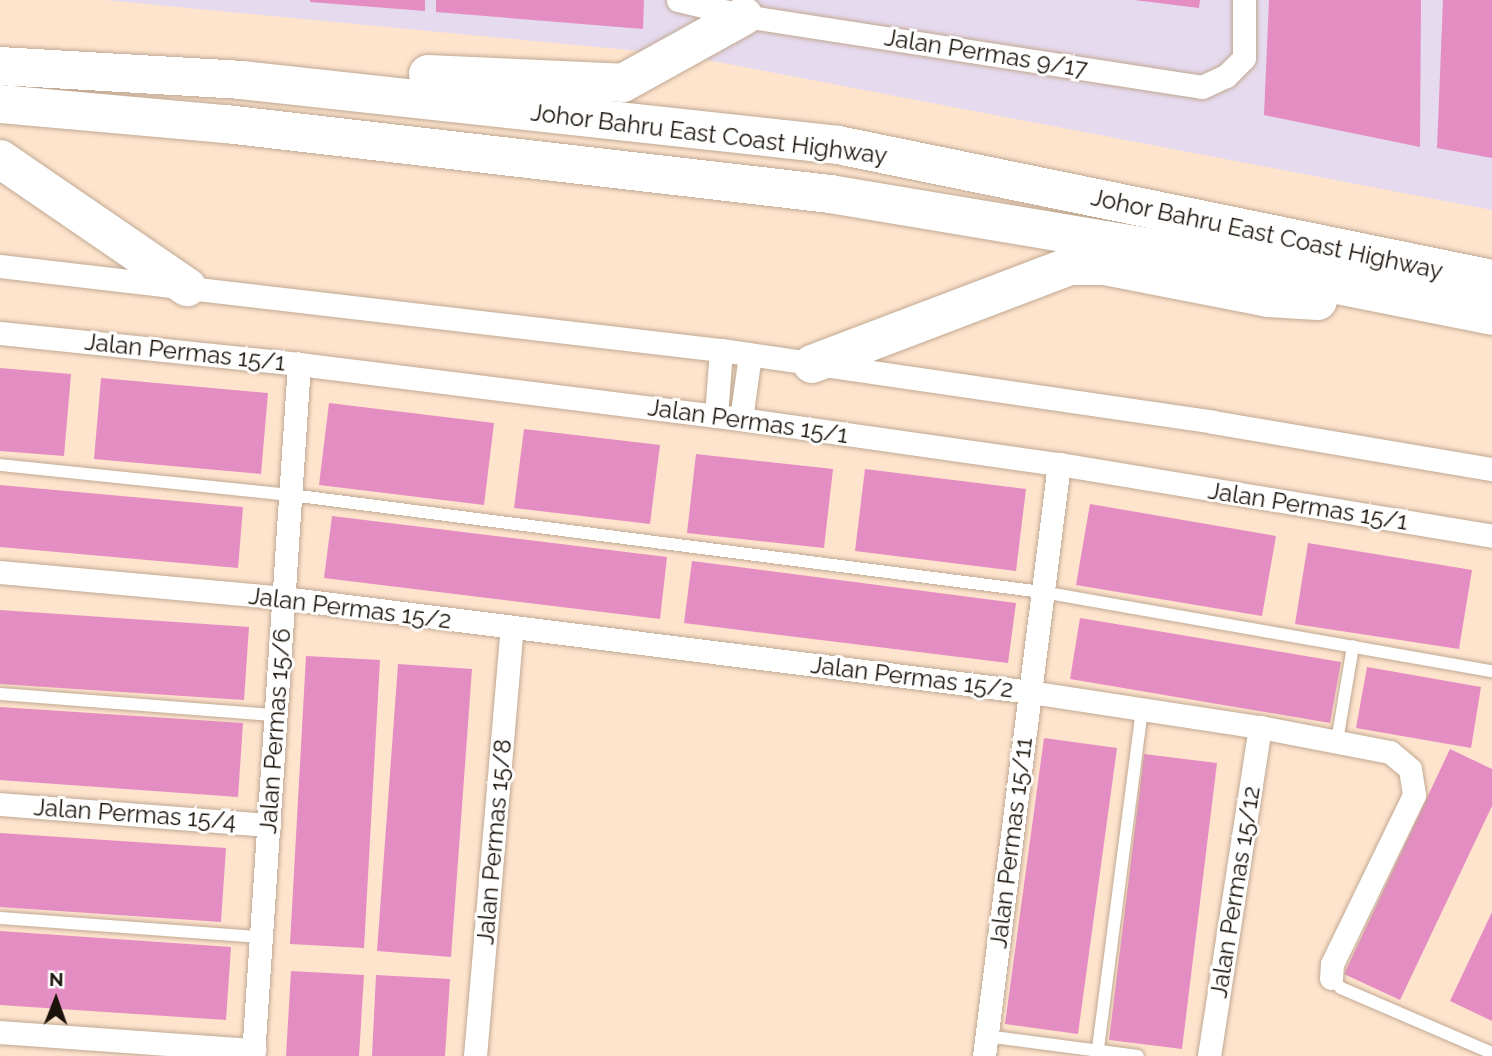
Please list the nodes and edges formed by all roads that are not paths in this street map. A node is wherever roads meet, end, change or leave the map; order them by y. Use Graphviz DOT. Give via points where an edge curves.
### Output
graph roads {
  1 [pos="678,0"];
  2 [pos="1244,0"];
  3 [pos="744,16"];
  4 [pos="0,40"];
  5 [pos="0,66"];
  6 [pos="472,79"];
  7 [pos="0,104"];
  8 [pos="838,145"];
  9 [pos="0,159"];
  10 [pos="0,266"];
  11 [pos="1492,279"];
  12 [pos="187,286"];
  13 [pos="1474,312"];
  14 [pos="0,333"];
  15 [pos="721,350"];
  16 [pos="751,355"];
  17 [pos="299,364"];
  18 [pos="812,364"];
  19 [pos="716,415"];
  20 [pos="741,419"];
  21 [pos="1059,464"];
  22 [pos="0,465"];
  23 [pos="1492,470"];
  24 [pos="290,495"];
  25 [pos="1492,536"];
  26 [pos="0,572"];
  27 [pos="1042,592"];
  28 [pos="284,598"];
  29 [pos="512,628"];
  30 [pos="1353,646"];
  31 [pos="1492,671"];
  32 [pos="1030,692"];
  33 [pos="0,694"];
  34 [pos="1142,708"];
  35 [pos="276,715"];
  36 [pos="1260,727"];
  37 [pos="1338,741"];
  38 [pos="0,804"];
  39 [pos="269,825"];
  40 [pos="0,918"];
  41 [pos="261,937"];
  42 [pos="1331,978"];
  43 [pos="0,1032"];
  44 [pos="985,1046"];
  45 [pos="254,1053"];
  46 [pos="1098,1053"];
  47 [pos="1492,1054"];
  48 [pos="475,1056"];
  49 [pos="1138,1056"];
  50 [pos="1209,1056"];
  1 -- 3 [label="street, Jalan Permas 9/17"];
  2 -- 3 [label="street, Jalan Permas 9/17" via="1244,58 1226,76 1202,87"];
  3 -- 6 [label="highway" via="623,83"];
  4 -- 6 [label="highway"];
  5 -- 8 [label="highway, Johor Bahru East Coast Highway" via="241,80"];
  6 -- 8 [label="highway" via="569,101"];
  7 -- 13 [label="highway, Johor Bahru East Coast Highway" via="226,124 830,194 1152,248"];
  8 -- 11 [label="highway, Johor Bahru East Coast Highway"];
  9 -- 12 [label="highway"];
  10 -- 12 [label="street"];
  12 -- 15 [label="street"];
  13 -- 18 [label="highway" via="1268,298 1105,266 1070,266"];
  14 -- 17 [label="street, Jalan Permas 15/1"];
  15 -- 16 [label="street"];
  15 -- 19 [label="street"];
  16 -- 18 [label="street"];
  16 -- 20 [label="street"];
  17 -- 19 [label="street, Jalan Permas 15/1"];
  17 -- 24 [label="street, Jalan Permas 15/6"];
  18 -- 23 [label="street" via="1213,422"];
  19 -- 20 [label="street, Jalan Permas 15/1"];
  20 -- 21 [label="street, Jalan Permas 15/1"];
  21 -- 25 [label="street, Jalan Permas 15/1"];
  21 -- 27 [label="street, Jalan Permas 15/11"];
  22 -- 24 [label="lane"];
  24 -- 27 [label="lane"];
  24 -- 28 [label="street, Jalan Permas 15/6"];
  26 -- 28 [label="street, Jalan Permas 15/2"];
  27 -- 30 [label="lane"];
  27 -- 32 [label="street, Jalan Permas 15/11"];
  28 -- 29 [label="street, Jalan Permas 15/2"];
  28 -- 35 [label="street, Jalan Permas 15/6"];
  29 -- 32 [label="street, Jalan Permas 15/2"];
  29 -- 48 [label="street, Jalan Permas 15/8"];
  30 -- 31 [label="lane"];
  30 -- 37 [label="lane"];
  32 -- 34 [label="street, Jalan Permas 15/2"];
  32 -- 44 [label="street, Jalan Permas 15/11"];
  33 -- 35 [label="lane"];
  34 -- 36 [label="street, Jalan Permas 15/2"];
  34 -- 46 [label="lane"];
  35 -- 39 [label="street, Jalan Permas 15/6"];
  36 -- 37 [label="street, Jalan Permas 15/2"];
  36 -- 50 [label="street, Jalan Permas 15/12"];
  37 -- 42 [label="street, Jalan Permas 15/2" via="1402,759 1410,769 1414,795 1332,964"];
  38 -- 39 [label="street, Jalan Permas 15/4"];
  39 -- 41 [label="street, Jalan Permas 15/6"];
  40 -- 41 [label="lane"];
  41 -- 45 [label="street, Jalan Permas 15/6"];
  42 -- 47 [label="lane, Jalan Permas 15/2" via="1341,988"];
  43 -- 45 [label="street"];
  44 -- 46 [label="lane"];
  46 -- 49 [label="lane"];
}
